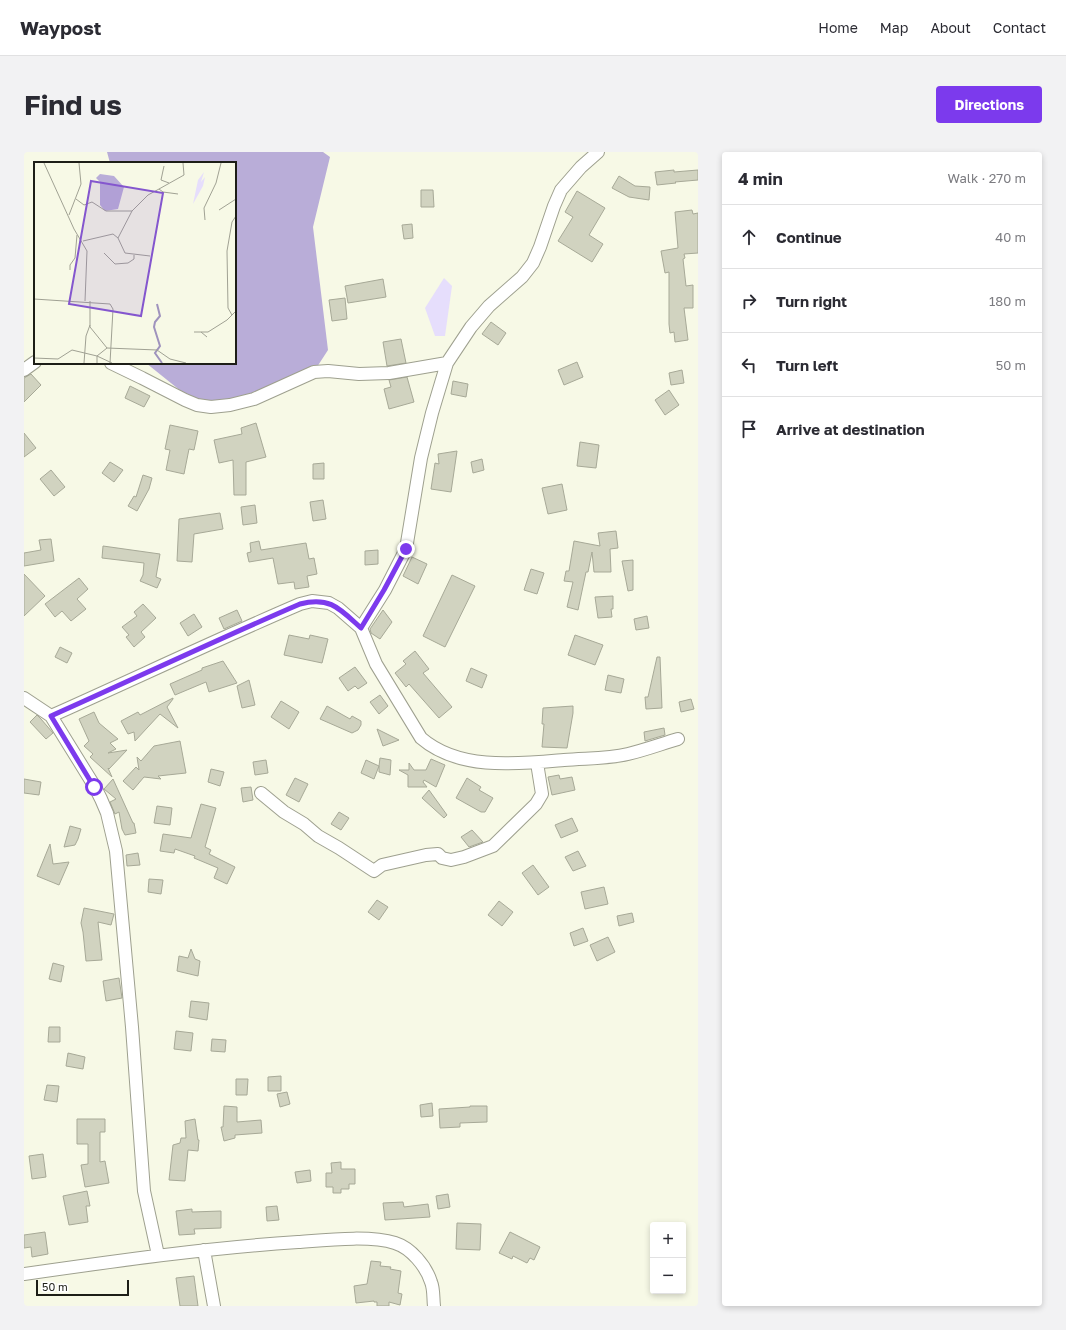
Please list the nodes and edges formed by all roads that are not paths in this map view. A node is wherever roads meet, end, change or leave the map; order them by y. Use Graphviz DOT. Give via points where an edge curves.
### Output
graph roads {
  1 [pos="598,152"];
  2 [pos="34,363"];
  3 [pos="447,363"];
  4 [pos="113,364"];
  5 [pos="24,370"];
  6 [pos="361,628"];
  7 [pos="24,698"];
  8 [pos="51,716"];
  9 [pos="678,739"];
  10 [pos="537,763"];
  11 [pos="261,793"];
  12 [pos="204,1250"];
  13 [pos="158,1255"];
  14 [pos="24,1274"];
  15 [pos="214,1306"];
  16 [pos="434,1306"];
  1 -- 3 [label="street" via="561,190 533,263 522,277 489,306 471,327"];
  2 -- 5 [label="street"];
  3 -- 4 [label="street" via="389,372 314,372 254,399 230,405 211,406 197,405 185,400"];
  3 -- 6 [label="street" via="421,458 406,549"];
  6 -- 8 [label="street" via="329,603 312,601 300,604"];
  6 -- 10 [label="street" via="376,664 421,738 430,746 444,753 471,760"];
  7 -- 8 [label="street"];
  8 -- 13 [label="street" via="101,798 116,850 144,1191"];
  9 -- 10 [label="street" via="627,754"];
  10 -- 11 [label="street" via="542,794 536,804 493,846 464,858 451,860 438,854 426,855 382,865 374,871 318,836"];
  12 -- 13 [label="street"];
  12 -- 15 [label="street"];
  12 -- 16 [label="street" via="335,1239 381,1240 396,1243 411,1253 424,1267 432,1282"];
  13 -- 14 [label="street"];
}
